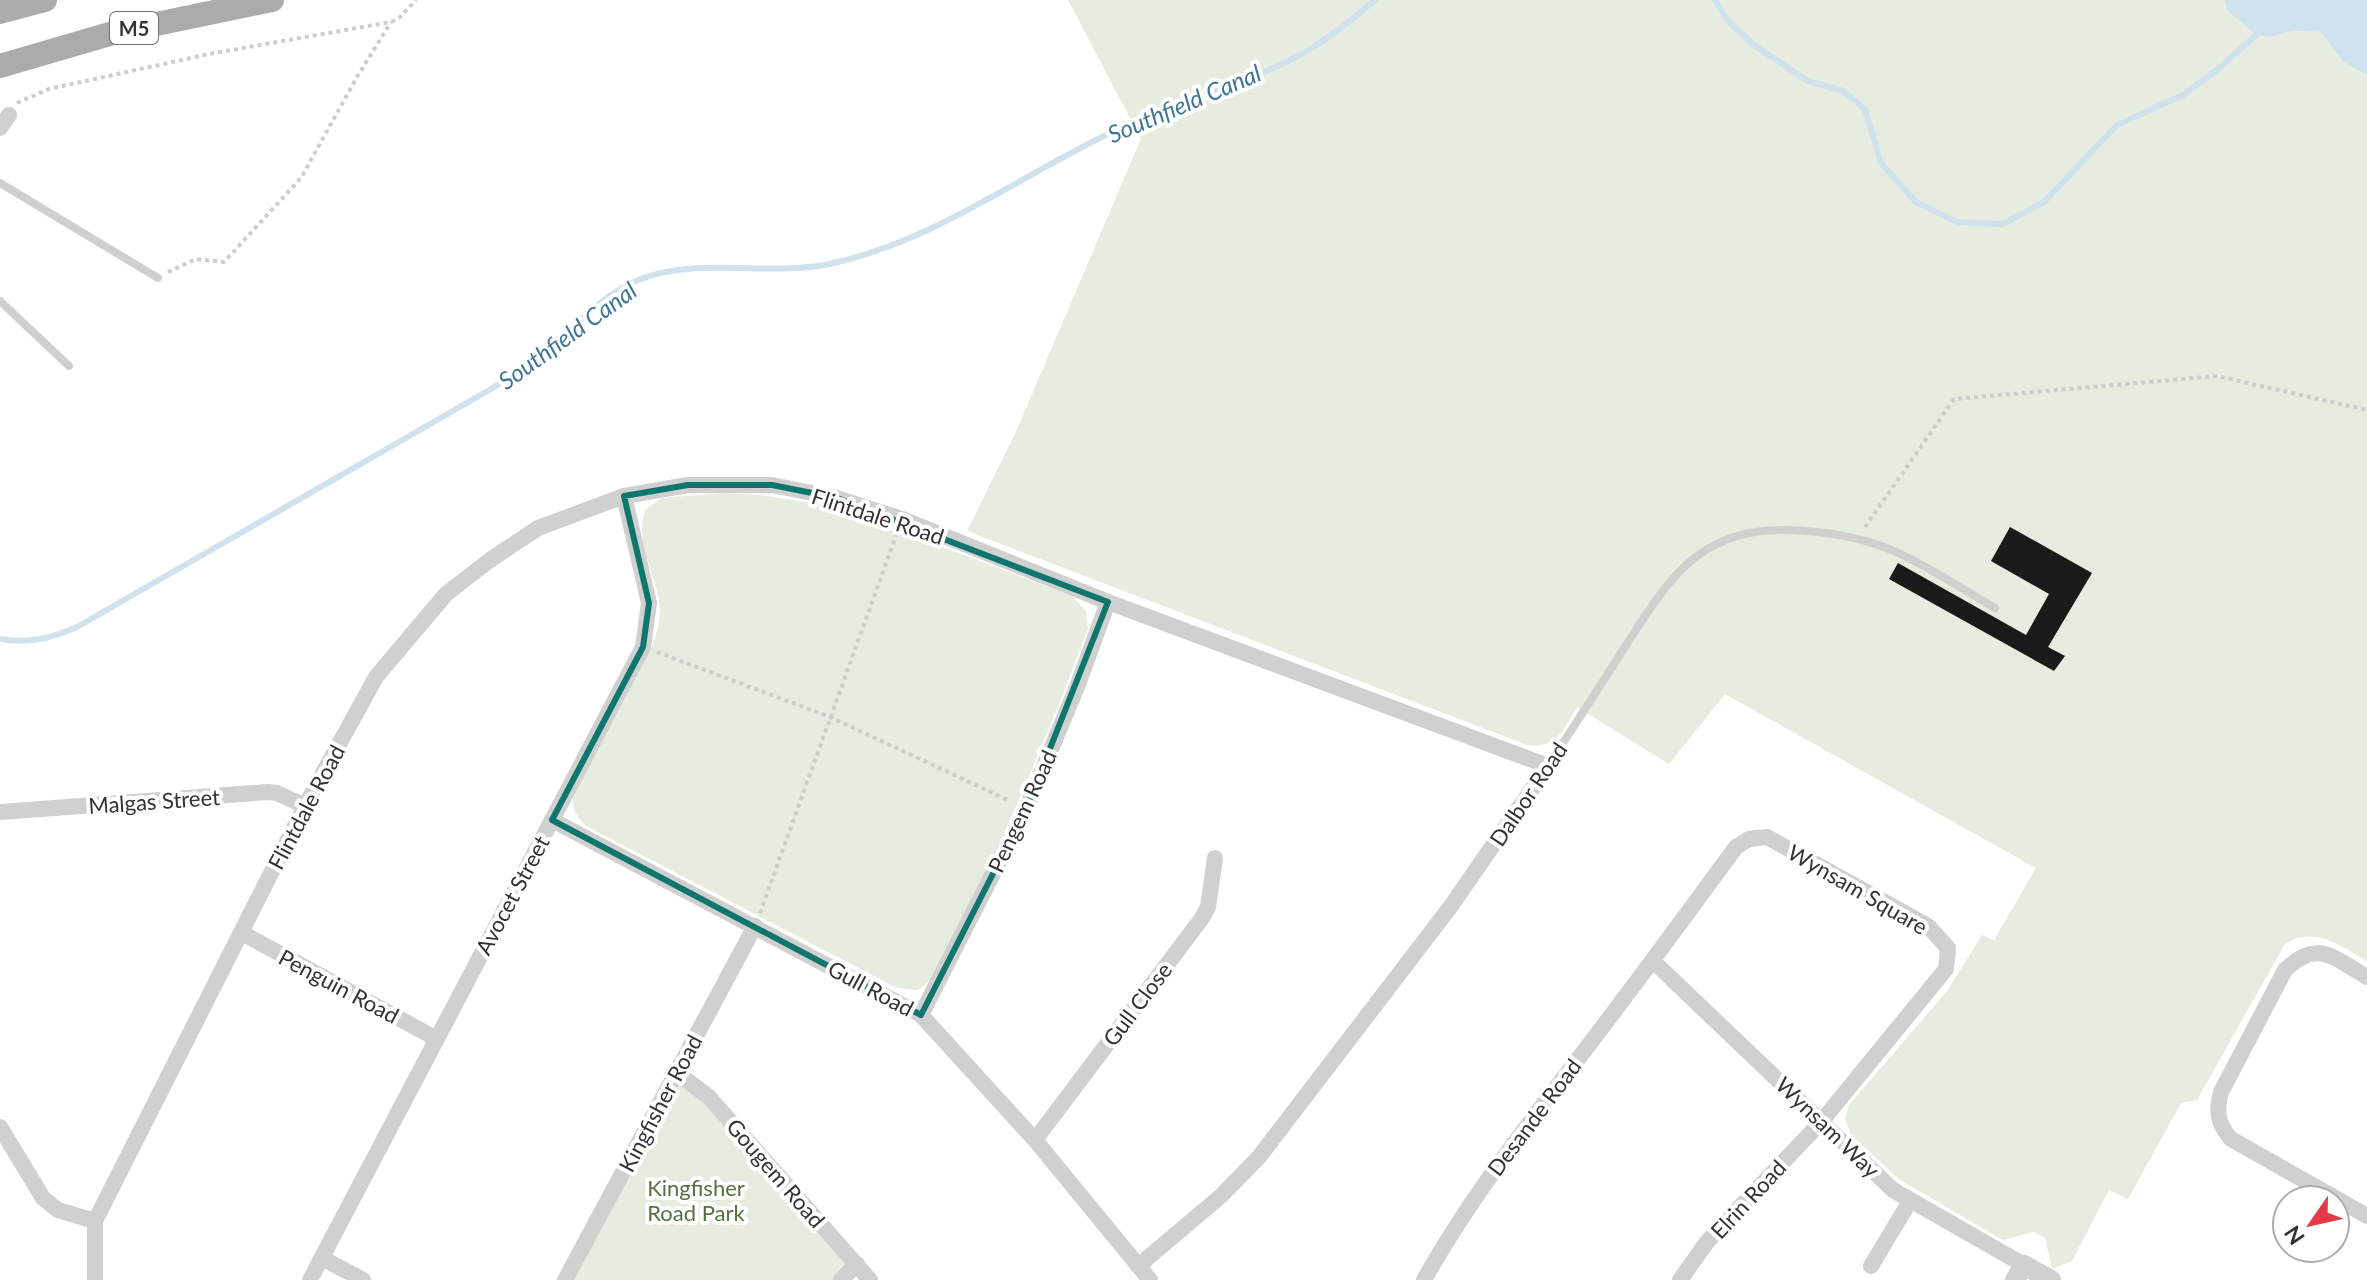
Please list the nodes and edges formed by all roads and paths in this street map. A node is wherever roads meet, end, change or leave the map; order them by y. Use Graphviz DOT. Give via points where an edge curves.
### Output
graph roads {
  1 [pos="45,0"];
  2 [pos="272,0"];
  3 [pos="416,0"];
  4 [pos="0,12"];
  5 [pos="391,22"];
  6 [pos="0,66"];
  7 [pos="8,116"];
  8 [pos="0,183"];
  9 [pos="158,278"];
  10 [pos="0,301"];
  11 [pos="69,366"];
  12 [pos="2367,410"];
  13 [pos="624,496"];
  14 [pos="902,519"];
  15 [pos="1857,539"];
  16 [pos="1108,602"];
  17 [pos="1995,608"];
  18 [pos="643,647"];
  19 [pos="830,717"];
  20 [pos="1548,766"];
  21 [pos="305,806"];
  22 [pos="1026,809"];
  23 [pos="0,812"];
  24 [pos="552,820"];
  25 [pos="1215,858"];
  26 [pos="755,926"];
  27 [pos="242,933"];
  28 [pos="1653,961"];
  29 [pos="2367,977"];
  30 [pos="921,1015"];
  31 [pos="435,1038"];
  32 [pos="676,1072"];
  33 [pos="1821,1122"];
  34 [pos="0,1127"];
  35 [pos="1035,1140"];
  36 [pos="1910,1201"];
  37 [pos="2367,1216"];
  38 [pos="95,1221"];
  39 [pos="322,1258"];
  40 [pos="857,1264"];
  41 [pos="1138,1266"];
  42 [pos="1871,1266"];
  43 [pos="2020,1272"];
  44 [pos="95,1280"];
  45 [pos="310,1280"];
  46 [pos="363,1280"];
  47 [pos="565,1280"];
  48 [pos="841,1280"];
  49 [pos="870,1280"];
  50 [pos="1150,1280"];
  51 [pos="1424,1280"];
  52 [pos="1680,1280"];
  53 [pos="2051,1280"];
  1 -- 4 [label="main road"];
  2 -- 6 [label="main road, M5" via="113,33"];
  3 -- 5 [label="path"];
  5 -- 7 [label="path" via="49,89 25,97"];
  5 -- 9 [label="path" via="301,178 224,262 196,259"];
  8 -- 9 [label="lane"];
  10 -- 11 [label="lane"];
  12 -- 15 [label="path" via="2217,376 1954,399"];
  13 -- 14 [label="street, Flintdale Road" via="688,485 772,485"];
  13 -- 18 [label="street, Avocet Street" via="649,603"];
  13 -- 21 [label="street, Flintdale Road" via="538,528 446,594 376,677"];
  14 -- 16 [label="street, Flintdale Road"];
  14 -- 19 [label="path"];
  15 -- 17 [label="lane, Dalbor Road" via="1894,551"];
  15 -- 20 [label="lane, Dalbor Road" via="1771,528 1738,534 1709,548 1655,600"];
  16 -- 20 [label="street, Flintdale Road"];
  16 -- 22 [label="street, Pengem Road"];
  18 -- 19 [label="path"];
  18 -- 24 [label="street, Avocet Street"];
  19 -- 22 [label="path"];
  19 -- 26 [label="path"];
  20 -- 41 [label="street, Dalbor Road" via="1442,918 1259,1157"];
  21 -- 23 [label="street, Malgas Street" via="268,792"];
  21 -- 27 [label="street, Flintdale Road"];
  22 -- 30 [label="street, Pengem Road"];
  24 -- 26 [label="street, Gull Road"];
  24 -- 31 [label="street, Avocet Street"];
  25 -- 35 [label="street, Gull Close" via="1202,918"];
  26 -- 30 [label="street, Gull Road"];
  26 -- 32 [label="street, Kingfisher Road"];
  27 -- 31 [label="street, Penguin Road"];
  27 -- 38 [label="street, Flintdale Road"];
  28 -- 33 [label="street, Wynsam Way"];
  28 -- 33 [label="street, Wynsam Square" via="1736,847 1749,839 1767,837 1928,926 1948,948 1946,969"];
  28 -- 51 [label="street, Desande Road" via="1500,1161"];
  29 -- 37 [label="street" via="2314,952 2285,970 2217,1106 2231,1139"];
  30 -- 35 [label="street, Gull Road"];
  31 -- 39 [label="street, Avocet Street"];
  32 -- 40 [label="street, Gougem Road" via="709,1097"];
  32 -- 47 [label="street, Kingfisher Road"];
  33 -- 36 [label="street, Wynsam Way"];
  33 -- 52 [label="street, Elrin Road" via="1707,1242"];
  34 -- 38 [label="street" via="43,1198 58,1210"];
  35 -- 41 [label="street, Gull Road"];
  36 -- 42 [label="street"];
  36 -- 43 [label="street, Wynsam Way"];
  38 -- 44 [label="street, Flintdale Road"];
  39 -- 45 [label="street, Avocet Street"];
  39 -- 46 [label="street"];
  40 -- 48 [label="street"];
  40 -- 49 [label="street, Gougem Road"];
  41 -- 50 [label="street, Gull Road"];
  43 -- 53 [label="street"];
}
